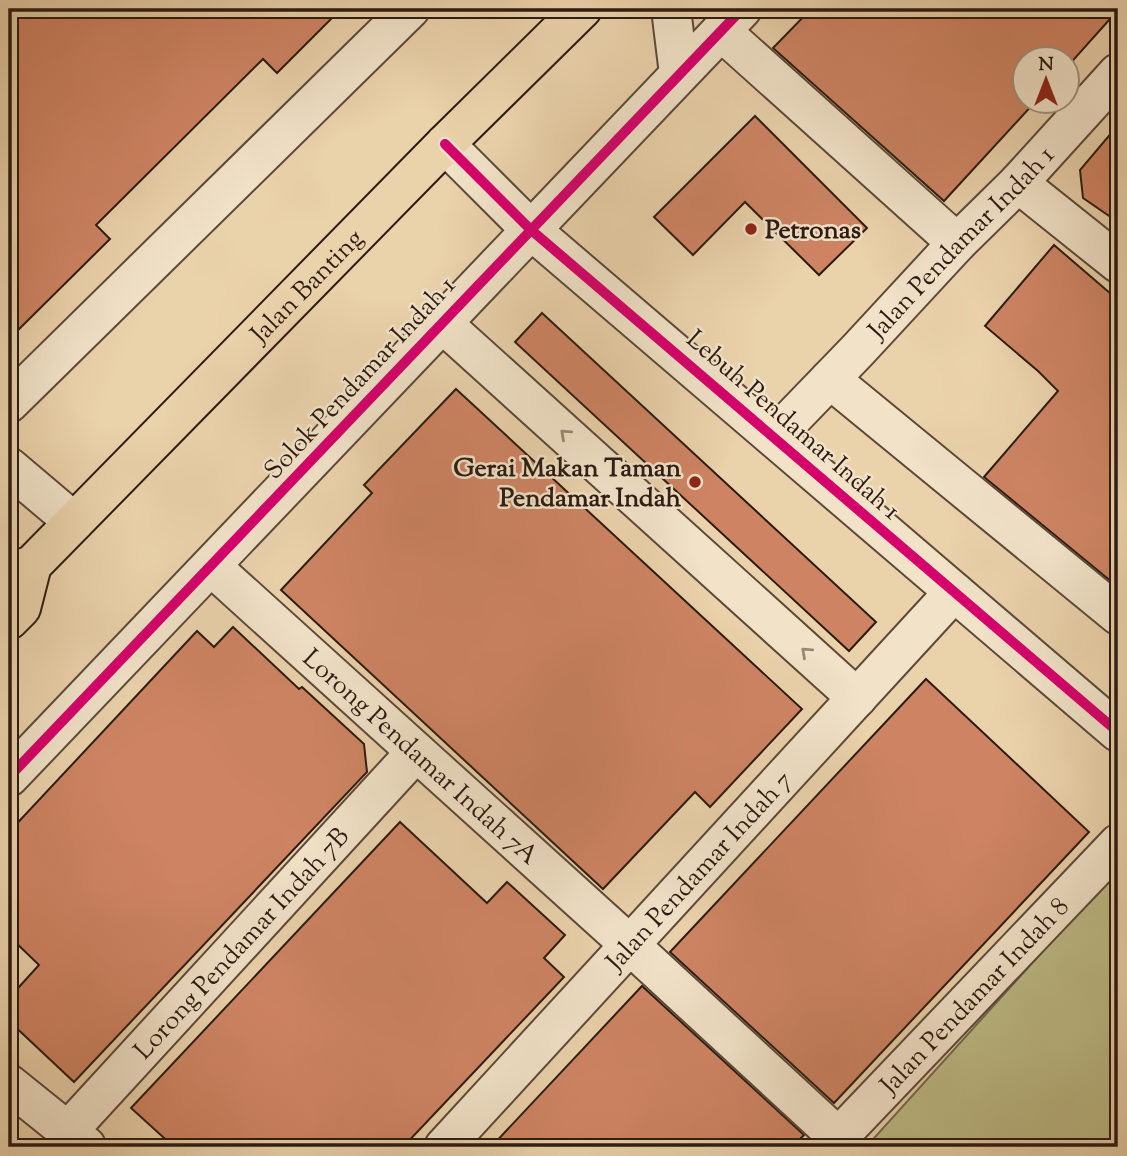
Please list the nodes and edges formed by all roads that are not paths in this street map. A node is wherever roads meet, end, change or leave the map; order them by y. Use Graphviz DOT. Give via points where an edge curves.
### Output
graph roads {
  1 [pos="410,9"];
  2 [pos="671,9"];
  3 [pos="569,13"];
  4 [pos="731,20"];
  5 [pos="1118,73"];
  6 [pos="679,74"];
  7 [pos="445,144"];
  8 [pos="1018,183"];
  9 [pos="530,229"];
  10 [pos="957,243"];
  11 [pos="1118,263"];
  12 [pos="442,323"];
  13 [pos="830,379"];
  14 [pos="9,403"];
  15 [pos="774,437"];
  16 [pos="9,467"];
  17 [pos="74,522"];
  18 [pos="212,567"];
  19 [pos="20,569"];
  20 [pos="954,592"];
  21 [pos="1118,615"];
  22 [pos="9,620"];
  23 [pos="857,698"];
  24 [pos="1118,732"];
  25 [pos="415,752"];
  26 [pos="9,777"];
  27 [pos="1118,844"];
  28 [pos="629,945"];
  29 [pos="9,1084"];
  30 [pos="77,1140"];
  31 [pos="834,1142"];
  32 [pos="444,1147"];
  1 -- 14 [label="street"];
  2 -- 6 [label="street"];
  3 -- 7 [label="main road, Jalan Banting"];
  4 -- 6 [label="street, Solok Pendamar Indah 1"];
  4 -- 10 [label="street"];
  5 -- 8 [label="street, Jalan Pendamar Indah 1"];
  6 -- 9 [label="street, Solok Pendamar Indah 1"];
  7 -- 9 [label="street, Lebuh Pendamar Indah 1"];
  7 -- 17 [label="main road, Jalan Banting"];
  8 -- 10 [label="street, Jalan Pendamar Indah 1"];
  8 -- 11 [label="street"];
  9 -- 12 [label="street, Solok Pendamar Indah 1"];
  9 -- 15 [label="street, Lebuh Pendamar Indah 1"];
  10 -- 13 [label="street, Jalan Pendamar Indah 1"];
  12 -- 18 [label="street, Solok Pendamar Indah 1"];
  23 -- 12 [label="street, one-way"];
  13 -- 15 [label="street, Jalan Pendamar Indah 1"];
  13 -- 21 [label="street"];
  15 -- 20 [label="street, Lebuh Pendamar Indah 1"];
  16 -- 17 [label="street"];
  17 -- 19 [label="main road, Jalan Banting"];
  18 -- 25 [label="street, Lorong Pendamar Indah 7A"];
  18 -- 26 [label="street, Solok Pendamar Indah 1"];
  19 -- 22 [label="main road, Jalan Banting" via="21,608"];
  20 -- 23 [label="street, Jalan Pendamar Indah 7"];
  20 -- 24 [label="street, Lebuh Pendamar Indah 1"];
  23 -- 28 [label="street, Jalan Pendamar Indah 7"];
  25 -- 28 [label="street, Lorong Pendamar Indah 7A"];
  25 -- 30 [label="street, Lorong Pendamar Indah 7B"];
  27 -- 31 [label="street, Jalan Pendamar Indah 8"];
  28 -- 31 [label="street, Lorong Pendamar Indah 7A"];
  28 -- 32 [label="street, Jalan Pendamar Indah 7"];
  29 -- 30 [label="street"];
}
